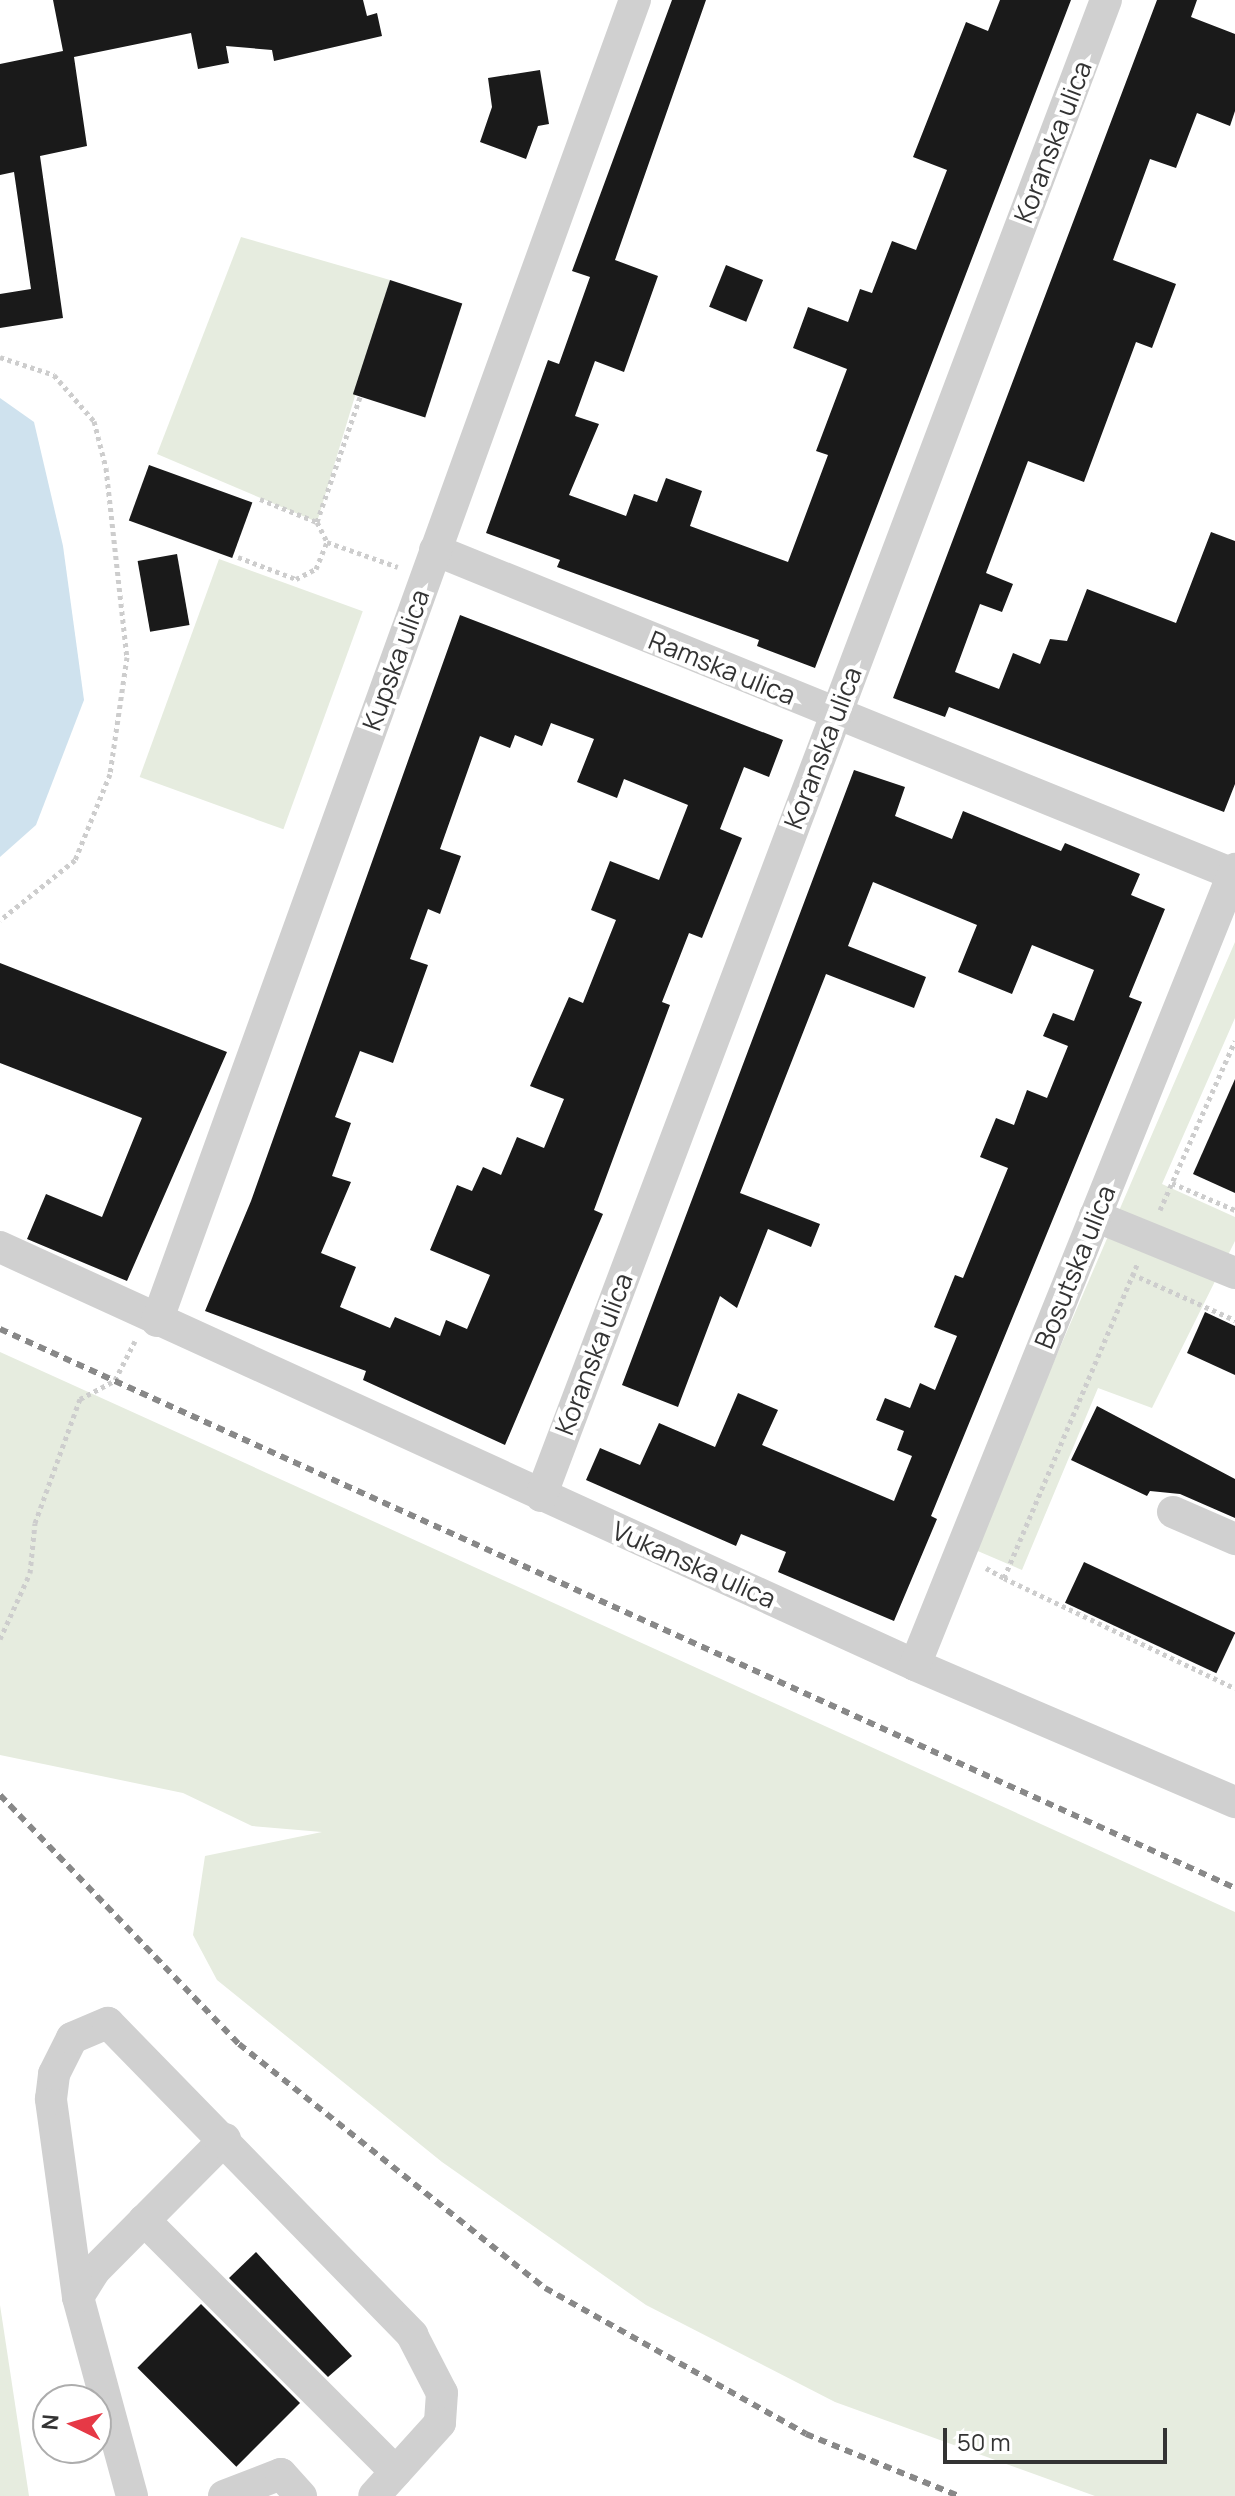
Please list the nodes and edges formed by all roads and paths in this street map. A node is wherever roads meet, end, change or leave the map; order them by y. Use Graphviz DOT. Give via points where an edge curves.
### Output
graph roads {
  1 [pos="635,0"];
  2 [pos="1106,0"];
  3 [pos="0,357"];
  4 [pos="360,397"];
  5 [pos="260,499"];
  6 [pos="317,522"];
  7 [pos="327,542"];
  8 [pos="238,557"];
  9 [pos="430,564"];
  10 [pos="835,713"];
  11 [pos="1234,872"];
  12 [pos="0,920"];
  13 [pos="1235,1041"];
  14 [pos="1172,1183"];
  15 [pos="1235,1210"];
  16 [pos="1095,1216"];
  17 [pos="1148,1238"];
  18 [pos="0,1247"];
  19 [pos="1235,1273"];
  20 [pos="1132,1274"];
  21 [pos="1235,1320"];
  22 [pos="157,1321"];
  23 [pos="541,1496"];
  24 [pos="1173,1512"];
  25 [pos="1235,1539"];
  26 [pos="959,1553"];
  27 [pos="1004,1578"];
  28 [pos="0,1639"];
  29 [pos="915,1665"];
  30 [pos="1235,1688"];
  31 [pos="1235,1802"];
  32 [pos="225,2139"];
  33 [pos="144,2220"];
  34 [pos="78,2297"];
  35 [pos="396,2472"];
  36 [pos="132,2496"];
  37 [pos="224,2496"];
  38 [pos="301,2496"];
  39 [pos="374,2496"];
  1 -- 9 [label="street, Kupska ulica"];
  2 -- 10 [label="street, Koranska ulica"];
  3 -- 12 [label="path" via="29,362 54,375 94,421 106,468 127,657 110,774 75,860"];
  4 -- 6 [label="path"];
  5 -- 6 [label="path"];
  6 -- 7 [label="path"];
  7 -- 8 [label="path" via="316,569 296,579"];
  7 -- 9 [label="path"];
  9 -- 10 [label="street, Ramska ulica"];
  9 -- 22 [label="street, Kupska ulica"];
  10 -- 11 [label="street, Ramska ulica"];
  10 -- 23 [label="street, Koranska ulica"];
  11 -- 16 [label="street, Bosutska ulica"];
  13 -- 14 [label="path"];
  14 -- 15 [label="path"];
  14 -- 17 [label="path"];
  16 -- 17 [label="street"];
  16 -- 26 [label="street, Bosutska ulica"];
  17 -- 19 [label="street"];
  17 -- 20 [label="path"];
  18 -- 22 [label="street, Vukanska ulica"];
  20 -- 21 [label="path"];
  20 -- 27 [label="path"];
  22 -- 23 [label="street, Vukanska ulica"];
  22 -- 28 [label="path" via="131,1345 115,1380 80,1399 35,1523 30,1573"];
  23 -- 29 [label="street, Vukanska ulica"];
  24 -- 25 [label="street"];
  26 -- 27 [label="path"];
  26 -- 29 [label="street, Bosutska ulica"];
  27 -- 30 [label="path"];
  29 -- 31 [label="street, Vukanska ulica"];
  32 -- 33 [label="street"];
  32 -- 34 [label="street" via="108,2023 72,2038 54,2074 51,2099"];
  32 -- 35 [label="street" via="412,2335 442,2393 440,2423"];
  33 -- 34 [label="street" via="94,2271"];
  33 -- 35 [label="street"];
  34 -- 36 [label="street"];
  35 -- 39 [label="street"];
  37 -- 38 [label="street" via="281,2474"];
}
